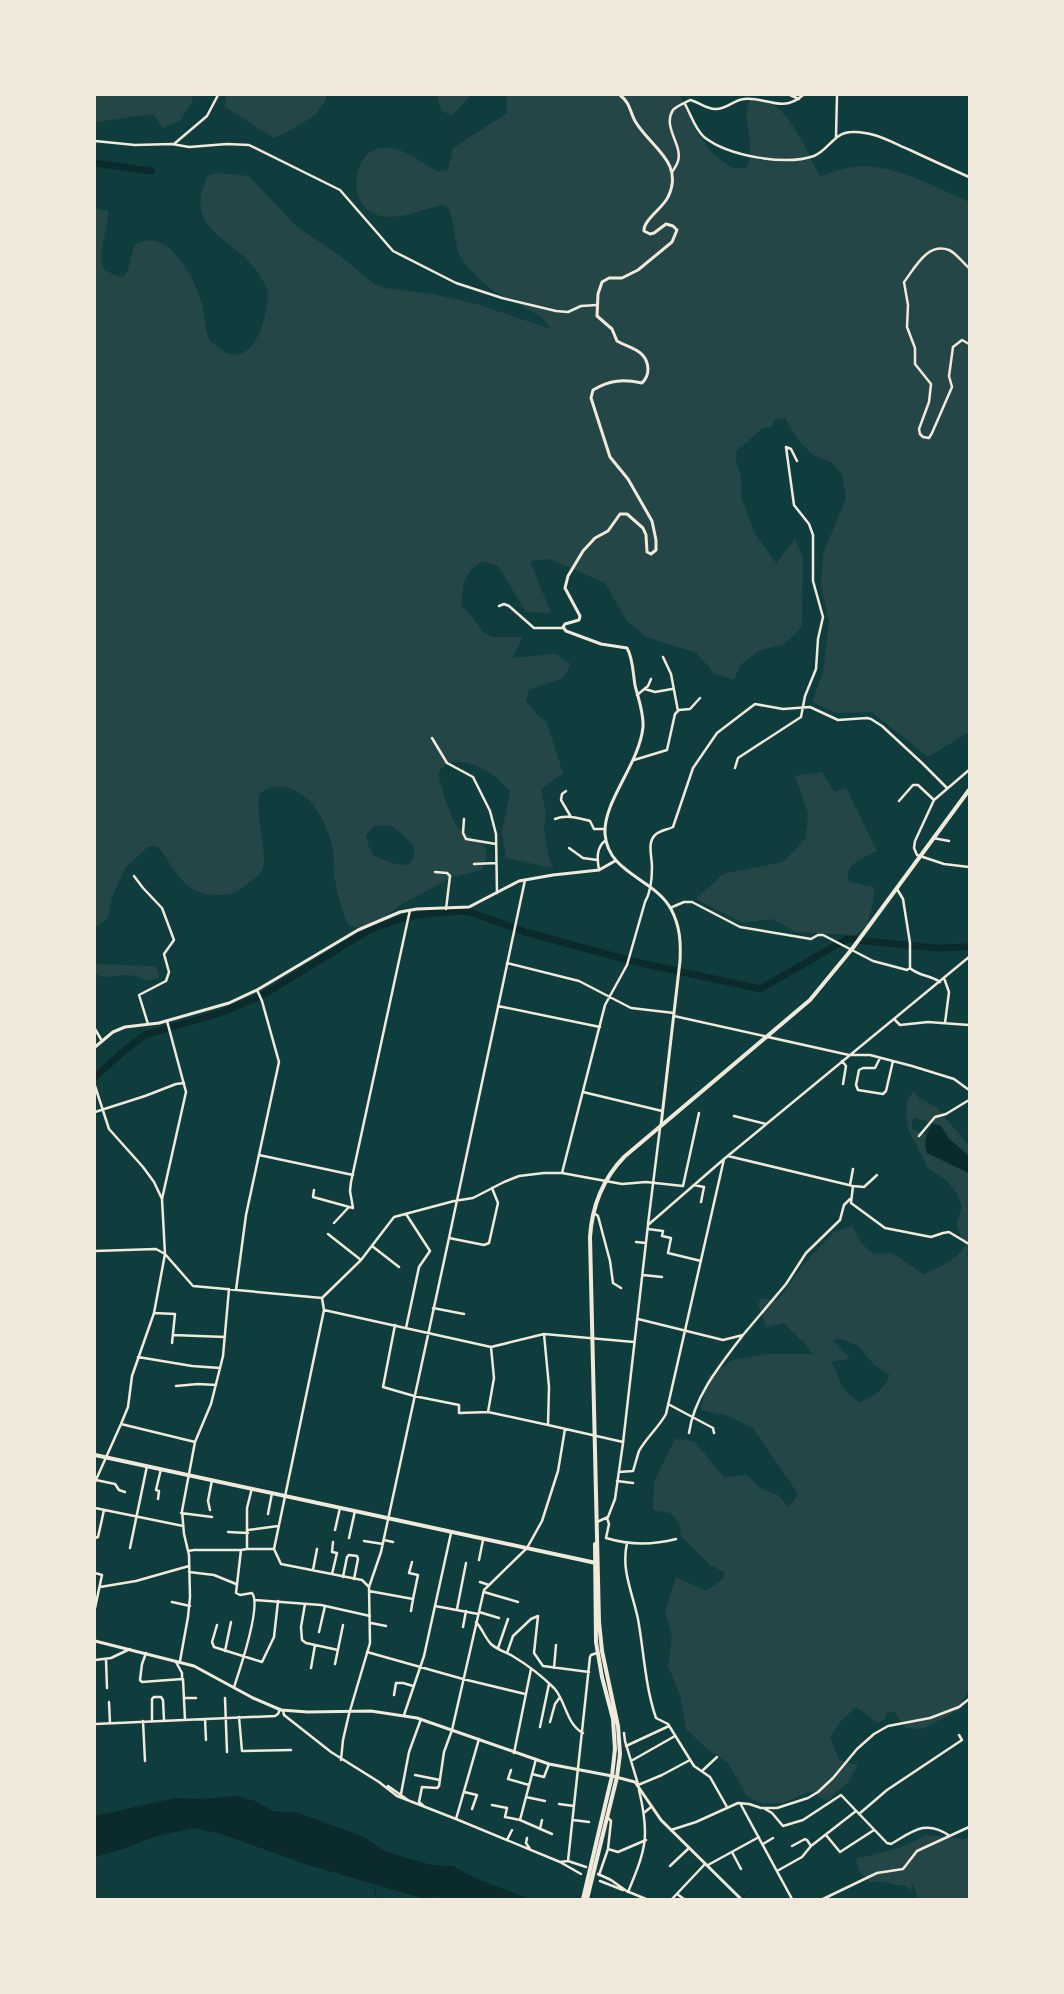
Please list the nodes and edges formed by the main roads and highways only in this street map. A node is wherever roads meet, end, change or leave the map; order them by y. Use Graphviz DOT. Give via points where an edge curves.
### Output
graph roads {
  1 [pos="620,95"];
  2 [pos="969,790"];
  3 [pos="615,861"];
  4 [pos="95,1047"];
  5 [pos="661,1126"];
  6 [pos="95,1455"];
  7 [pos="596,1563"];
  8 [pos="95,1641"];
  9 [pos="615,1777"];
  10 [pos="590,1879"];
  11 [pos="583,1899"];
  12 [pos="587,1899"];
  13 [pos="742,1899"];
  1 -- 3 [label="main road" via="628,102 634,120 656,145 672,172 668,199 644,231 654,233 666,224 677,230 675,237 638,270 622,278 608,278 602,282 597,306 597,316 612,329 617,342 643,354 647,362 648,372 642,383 612,381 593,390 591,398 610,457 628,479 652,521 656,550 651,554 647,552 643,528 627,514 620,514 608,530 595,538 583,552 568,576 565,588 580,616 579,620 565,624 563,628 601,644 627,648 638,695 643,725 641,741 609,810 605,829"];
  2 -- 5 [label="main road" via="852,949 810,1000"];
  3 -- 4 [label="main road" via="599,870 525,880 474,906 410,910 358,930 257,990 216,1008 167,1021 120,1028"];
  3 -- 5 [label="main road" via="650,887 670,908 680,933"];
  5 -- 7 [label="main road" via="624,1157 604,1181 593,1213 590,1237"];
  6 -- 7 [label="main road"];
  7 -- 9 [label="main road" via="599,1652 618,1726 620,1754"];
  8 -- 9 [label="main road" via="194,1666 262,1703 282,1710 371,1711 404,1715 548,1764"];
  9 -- 10 [label="main road"];
  9 -- 10 [label="main road" via="608,1818"];
  9 -- 13 [label="main road" via="633,1780 671,1830"];
  10 -- 11 [label="main road"];
  10 -- 12 [label="main road"];
}
